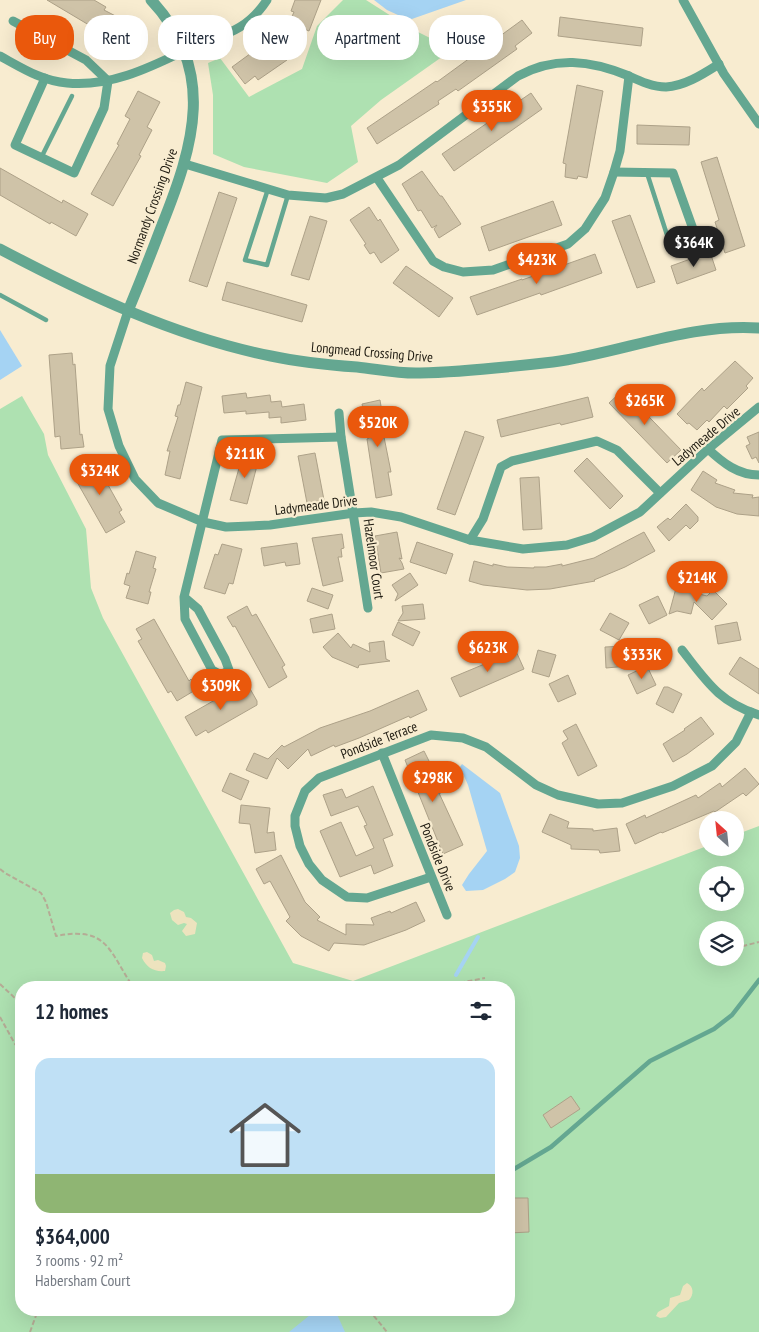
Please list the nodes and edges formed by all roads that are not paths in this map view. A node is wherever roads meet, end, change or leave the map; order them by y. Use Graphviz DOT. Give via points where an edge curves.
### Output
graph roads {
  1 [pos="151,0"];
  2 [pos="267,0"];
  3 [pos="682,0"];
  4 [pos="165,15"];
  5 [pos="12,21"];
  6 [pos="233,31"];
  7 [pos="0,56"];
  8 [pos="167,60"];
  9 [pos="188,60"];
  10 [pos="719,64"];
  11 [pos="629,76"];
  12 [pos="45,78"];
  13 [pos="108,81"];
  14 [pos="72,96"];
  15 [pos="759,124"];
  16 [pos="41,158"];
  17 [pos="185,164"];
  18 [pos="614,172"];
  19 [pos="646,173"];
  20 [pos="377,178"];
  21 [pos="268,189"];
  22 [pos="288,195"];
  23 [pos="693,229"];
  24 [pos="0,249"];
  25 [pos="0,295"];
  26 [pos="128,311"];
  27 [pos="46,320"];
  28 [pos="759,328"];
  29 [pos="759,407"];
  30 [pos="339,413"];
  31 [pos="341,438"];
  32 [pos="708,449"];
  33 [pos="759,475"];
  34 [pos="660,493"];
  35 [pos="354,513"];
  36 [pos="203,522"];
  37 [pos="470,540"];
  38 [pos="184,598"];
  39 [pos="368,608"];
  40 [pos="682,650"];
  41 [pos="755,714"];
  42 [pos="382,754"];
  43 [pos="431,877"];
  44 [pos="447,915"];
  45 [pos="759,980"];
  46 [pos="515,1168"];
  1 -- 4 [label="street, Normandy Crossing Drive"];
  2 -- 6 [label="street" via="258,13"];
  3 -- 10 [label="street"];
  5 -- 13 [label="street" via="86,60"];
  7 -- 12 [label="street" via="37,77"];
  8 -- 13 [label="street"];
  9 -- 17 [label="street, Normandy Crossing Drive" via="192,75 194,112"];
  10 -- 11 [label="street" via="684,83 665,87"];
  10 -- 15 [label="street"];
  11 -- 18 [label="street" via="620,151"];
  11 -- 20 [label="street" via="593,63 561,62 534,67"];
  12 -- 13 [label="street" via="67,83"];
  12 -- 16 [label="street" via="15,145"];
  13 -- 16 [label="street" via="104,108 74,173"];
  14 -- 16 [label="lane"];
  17 -- 21 [label="street"];
  17 -- 26 [label="street, Normandy Crossing Drive"];
  18 -- 19 [label="street"];
  18 -- 20 [label="street" via="605,198 585,229 568,244 493,270 463,272 433,261"];
  19 -- 23 [label="street" via="673,173"];
  19 -- 23 [label="lane" via="668,238"];
  20 -- 22 [label="street" via="326,198"];
  21 -- 22 [label="street"];
  21 -- 22 [label="lane" via="245,260 267,266"];
  24 -- 26 [label="street, Longmead Crossing Drive"];
  25 -- 27 [label="lane"];
  26 -- 28 [label="street, Longmead Crossing Drive" via="208,340 271,356 418,373 492,369 576,359 695,332 742,326"];
  26 -- 36 [label="street, Ladymeade Drive" via="110,375 108,409 119,446 135,479 158,504"];
  29 -- 32 [label="street, Ladymeade Drive"];
  30 -- 31 [label="street, Hazelmoor Court"];
  31 -- 35 [label="street, Hazelmoor Court"];
  31 -- 36 [label="street" via="222,440"];
  32 -- 33 [label="street" via="725,465 739,472"];
  32 -- 34 [label="street, Ladymeade Drive"];
  34 -- 37 [label="street, Ladymeade Drive" via="640,512 593,538 567,545 523,549"];
  34 -- 37 [label="street" via="617,450 597,442 512,461 501,467 483,519"];
  35 -- 36 [label="street, Ladymeade Drive" via="270,525 226,527"];
  35 -- 37 [label="street, Ladymeade Drive" via="401,516"];
  35 -- 39 [label="street, Hazelmoor Court"];
  36 -- 38 [label="street"];
  38 -- 38 [label="street" via="185,618 212,670 221,675 229,670 225,659 198,609"];
  40 -- 41 [label="street" via="716,692"];
  41 -- 42 [label="street, Pondside Terrace" via="736,742 712,766 674,786 622,803 598,804 558,795 536,785 486,748 463,738 432,735"];
  42 -- 43 [label="street, Pondside Drive"];
  42 -- 43 [label="street, Pondside Terrace" via="319,778 305,791 295,816 300,846 322,880 347,897 367,898"];
  43 -- 44 [label="street, Pondside Drive"];
  45 -- 46 [label="lane" via="732,1015 714,1029 650,1061 551,1147"];
}
